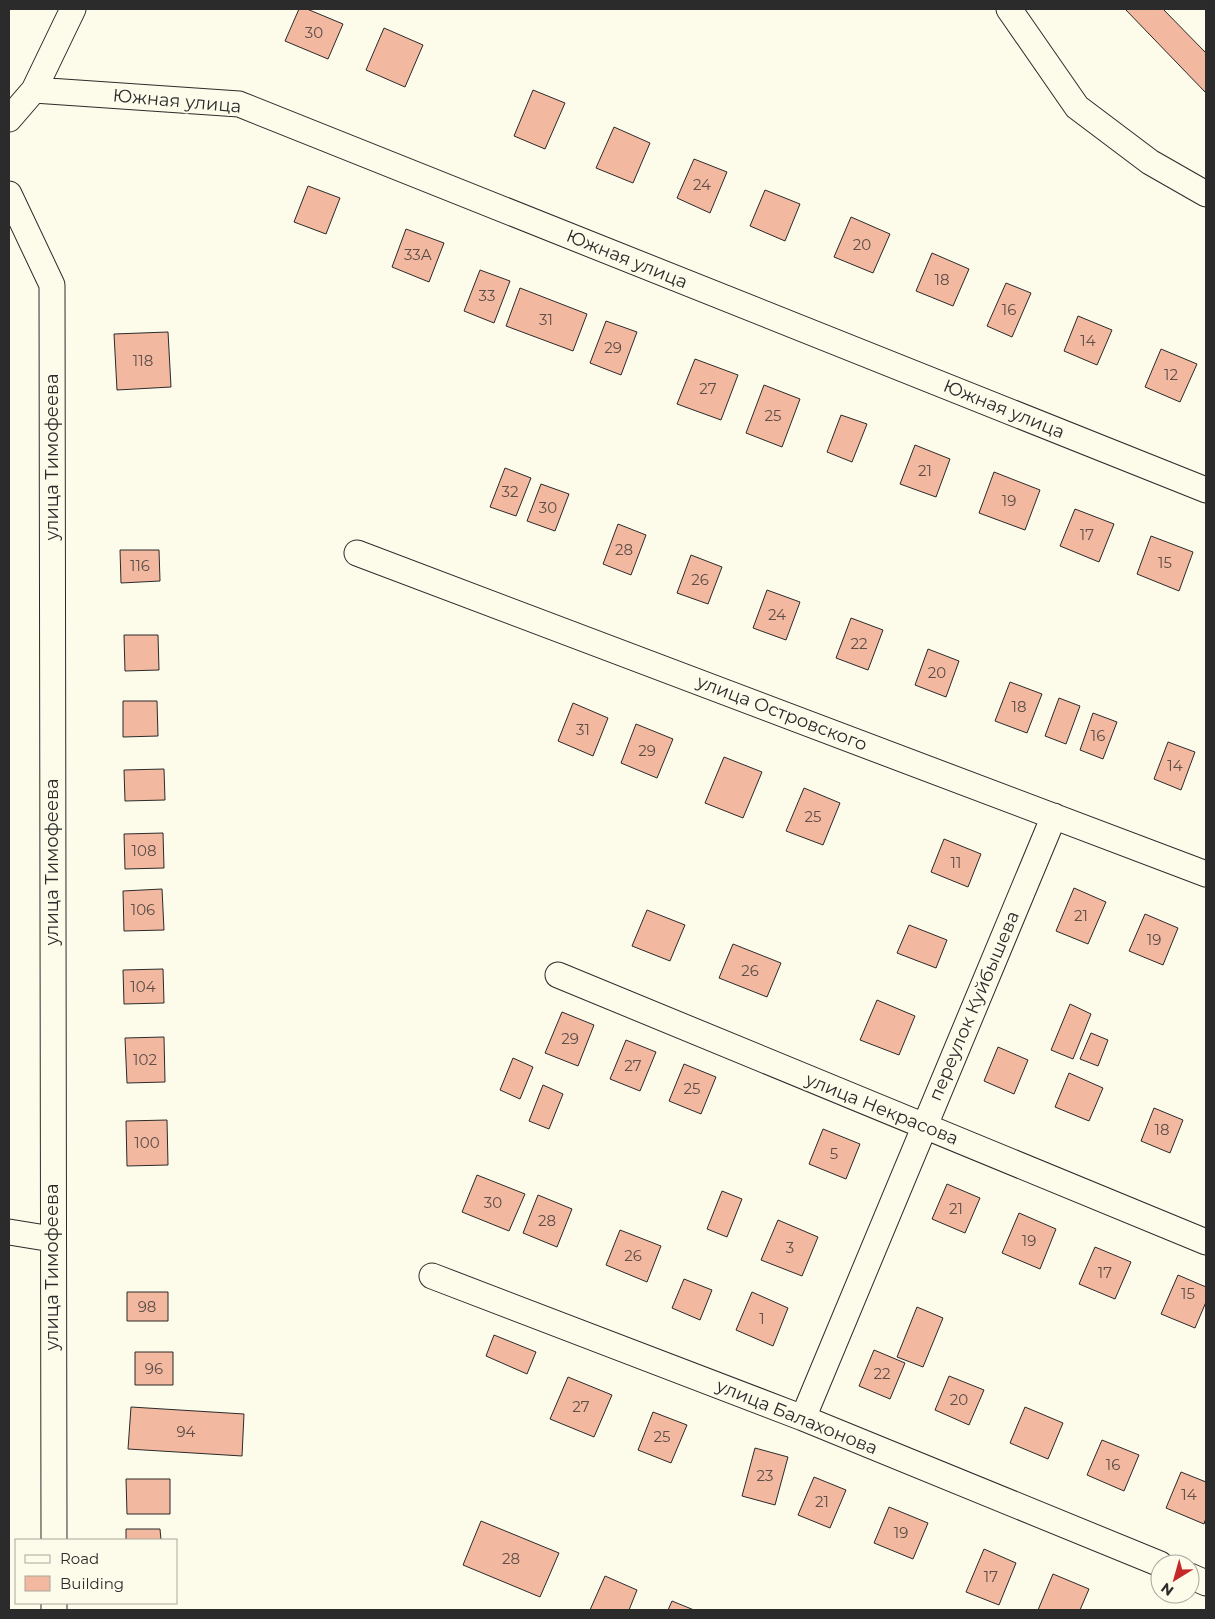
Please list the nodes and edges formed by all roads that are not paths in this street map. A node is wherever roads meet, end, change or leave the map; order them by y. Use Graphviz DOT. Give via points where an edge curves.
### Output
graph roads {
  1 [pos="73,9"];
  2 [pos="1008,9"];
  3 [pos="34,90"];
  4 [pos="9,119"];
  5 [pos="9,194"];
  6 [pos="1206,194"];
  7 [pos="1206,490"];
  8 [pos="357,553"];
  9 [pos="1054,816"];
  10 [pos="1206,874"];
  11 [pos="558,975"];
  12 [pos="924,1126"];
  13 [pos="9,1232"];
  14 [pos="52,1239"];
  15 [pos="1206,1242"];
  16 [pos="432,1276"];
  17 [pos="803,1418"];
  18 [pos="54,1539"];
  19 [pos="1150,1560"];
  1 -- 3 [label="street"];
  2 -- 6 [label="street" via="1077,107 1150,162"];
  3 -- 4 [label="street"];
  3 -- 7 [label="street, Южная улица" via="238,104"];
  5 -- 14 [label="street, улица Тимофеева" via="52,285"];
  8 -- 9 [label="street, улица Островского"];
  9 -- 10 [label="street, улица Островского"];
  9 -- 12 [label="street, переулок Куйбышева"];
  11 -- 12 [label="street, улица Некрасова"];
  12 -- 15 [label="street, улица Некрасова"];
  12 -- 17 [label="street, переулок Куйбышева"];
  13 -- 14 [label="street"];
  14 -- 18 [label="street, улица Тимофеева"];
  16 -- 17 [label="street, улица Балахонова"];
  17 -- 19 [label="street, улица Балахонова"];
}
